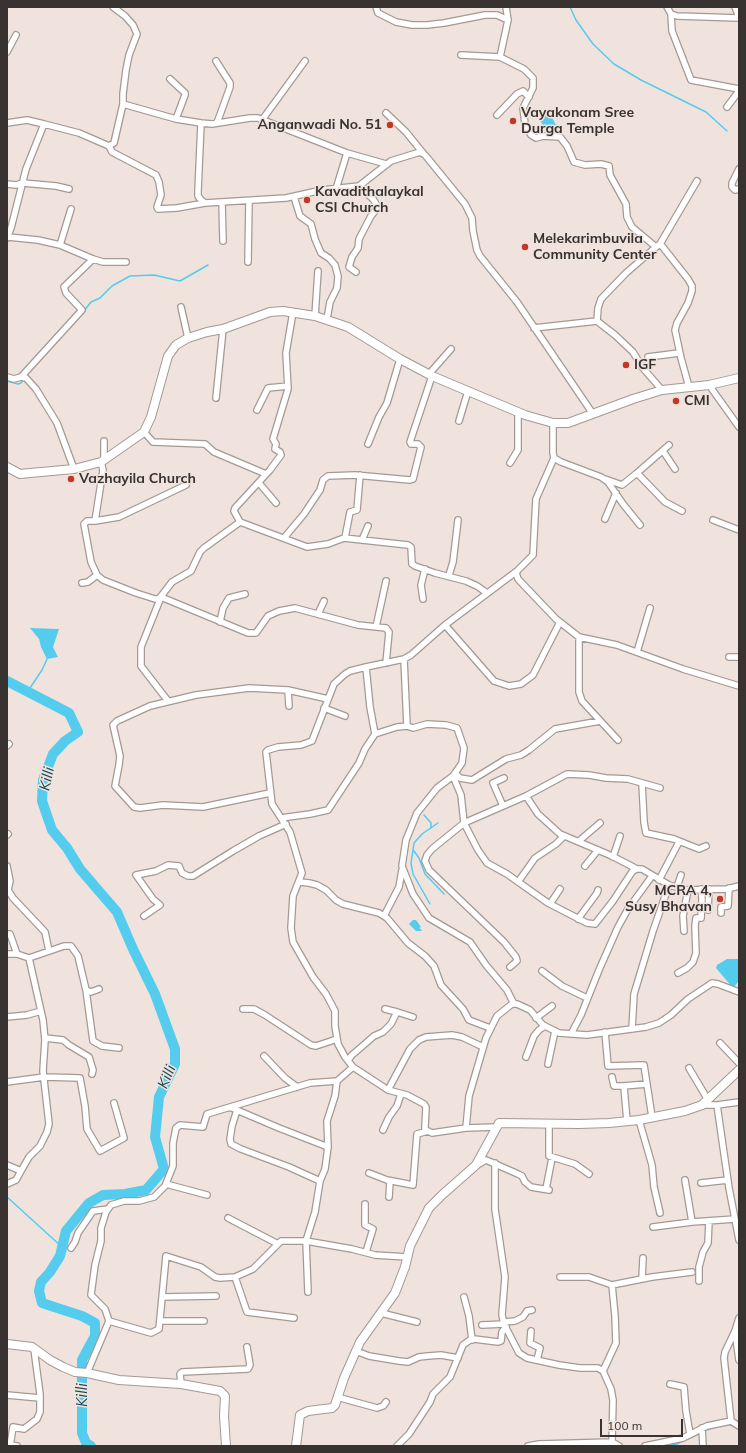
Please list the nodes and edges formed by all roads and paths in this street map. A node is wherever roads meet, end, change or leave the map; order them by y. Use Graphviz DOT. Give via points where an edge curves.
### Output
graph roads {
  1 [pos="113,7"];
  2 [pos="376,7"];
  3 [pos="506,7"];
  4 [pos="667,7"];
  5 [pos="735,7"];
  6 [pos="671,14"];
  7 [pos="739,17"];
  8 [pos="508,20"];
  9 [pos="16,35"];
  10 [pos="7,52"];
  11 [pos="461,55"];
  12 [pos="500,56"];
  13 [pos="216,61"];
  14 [pos="305,61"];
  15 [pos="170,79"];
  16 [pos="739,90"];
  17 [pos="529,98"];
  18 [pos="124,104"];
  19 [pos="727,107"];
  20 [pos="386,113"];
  21 [pos="497,115"];
  22 [pos="176,119"];
  23 [pos="262,120"];
  24 [pos="7,122"];
  25 [pos="201,123"];
  26 [pos="217,123"];
  27 [pos="44,124"];
  28 [pos="109,146"];
  29 [pos="347,153"];
  30 [pos="423,154"];
  31 [pos="386,164"];
  32 [pos="739,169"];
  33 [pos="697,181"];
  34 [pos="23,183"];
  35 [pos="7,184"];
  36 [pos="359,186"];
  37 [pos="69,189"];
  38 [pos="336,189"];
  39 [pos="739,189"];
  40 [pos="296,197"];
  41 [pos="249,201"];
  42 [pos="222,202"];
  43 [pos="205,203"];
  44 [pos="71,209"];
  45 [pos="8,237"];
  46 [pos="223,241"];
  47 [pos="60,245"];
  48 [pos="658,245"];
  49 [pos="93,259"];
  50 [pos="126,262"];
  51 [pos="248,262"];
  52 [pos="318,271"];
  53 [pos="356,272"];
  54 [pos="181,307"];
  55 [pos="293,312"];
  56 [pos="315,316"];
  57 [pos="327,319"];
  58 [pos="598,321"];
  59 [pos="534,328"];
  60 [pos="223,329"];
  61 [pos="188,338"];
  62 [pos="451,349"];
  63 [pos="679,353"];
  64 [pos="648,357"];
  65 [pos="400,359"];
  66 [pos="430,375"];
  67 [pos="7,377"];
  68 [pos="23,377"];
  69 [pos="739,378"];
  70 [pos="709,385"];
  71 [pos="288,386"];
  72 [pos="689,387"];
  73 [pos="662,390"];
  74 [pos="468,391"];
  75 [pos="216,398"];
  76 [pos="257,410"];
  77 [pos="518,412"];
  78 [pos="593,414"];
  79 [pos="459,421"];
  80 [pos="553,423"];
  81 [pos="739,427"];
  82 [pos="144,432"];
  83 [pos="104,441"];
  84 [pos="368,444"];
  85 [pos="669,445"];
  86 [pos="663,451"];
  87 [pos="554,458"];
  88 [pos="102,461"];
  89 [pos="510,463"];
  90 [pos="7,467"];
  91 [pos="675,469"];
  92 [pos="74,470"];
  93 [pos="637,473"];
  94 [pos="266,474"];
  95 [pos="360,475"];
  96 [pos="603,478"];
  97 [pos="259,483"];
  98 [pos="186,485"];
  99 [pos="616,493"];
  100 [pos="276,503"];
  101 [pos="682,511"];
  102 [pos="605,519"];
  103 [pos="458,520"];
  104 [pos="713,520"];
  105 [pos="95,521"];
  106 [pos="240,522"];
  107 [pos="640,525"];
  108 [pos="368,526"];
  109 [pos="739,530"];
  110 [pos="284,538"];
  111 [pos="345,538"];
  112 [pos="362,540"];
  113 [pos="425,569"];
  114 [pos="517,571"];
  115 [pos="97,575"];
  116 [pos="449,576"];
  117 [pos="386,581"];
  118 [pos="82,583"];
  119 [pos="487,593"];
  120 [pos="245,594"];
  121 [pos="161,597"];
  122 [pos="424,599"];
  123 [pos="324,601"];
  124 [pos="650,608"];
  125 [pos="318,614"];
  126 [pos="220,622"];
  127 [pos="560,622"];
  128 [pos="445,625"];
  129 [pos="376,627"];
  130 [pos="579,636"];
  131 [pos="637,652"];
  132 [pos="729,657"];
  133 [pos="739,657"];
  134 [pos="404,659"];
  135 [pos="386,663"];
  136 [pos="366,666"];
  137 [pos="739,686"];
  138 [pos="288,690"];
  139 [pos="328,699"];
  140 [pos="168,701"];
  141 [pos="289,706"];
  142 [pos="324,708"];
  143 [pos="345,716"];
  144 [pos="600,721"];
  145 [pos="407,726"];
  146 [pos="375,734"];
  147 [pos="618,740"];
  148 [pos="454,774"];
  149 [pos="504,778"];
  150 [pos="642,783"];
  151 [pos="660,788"];
  152 [pos="270,793"];
  153 [pos="526,796"];
  154 [pos="503,806"];
  155 [pos="281,818"];
  156 [pos="464,823"];
  157 [pos="600,823"];
  158 [pos="286,824"];
  159 [pos="564,836"];
  160 [pos="620,836"];
  161 [pos="579,841"];
  162 [pos="679,842"];
  163 [pos="706,846"];
  164 [pos="598,850"];
  165 [pos="613,857"];
  166 [pos="402,866"];
  167 [pos="585,866"];
  168 [pos="637,869"];
  169 [pos="7,870"];
  170 [pos="681,875"];
  171 [pos="652,876"];
  172 [pos="659,880"];
  173 [pos="300,882"];
  174 [pos="518,882"];
  175 [pos="669,885"];
  176 [pos="739,886"];
  177 [pos="677,887"];
  178 [pos="729,888"];
  179 [pos="560,889"];
  180 [pos="701,889"];
  181 [pos="709,889"];
  182 [pos="598,890"];
  183 [pos="688,890"];
  184 [pos="9,895"];
  185 [pos="550,904"];
  186 [pos="708,910"];
  187 [pos="721,913"];
  188 [pos="144,916"];
  189 [pos="384,916"];
  190 [pos="578,919"];
  191 [pos="684,931"];
  192 [pos="7,934"];
  193 [pos="49,951"];
  194 [pos="7,954"];
  195 [pos="16,954"];
  196 [pos="29,958"];
  197 [pos="510,967"];
  198 [pos="542,971"];
  199 [pos="678,973"];
  200 [pos="99,989"];
  201 [pos="86,990"];
  202 [pos="739,992"];
  203 [pos="587,998"];
  204 [pos="514,1004"];
  205 [pos="552,1006"];
  206 [pos="243,1009"];
  207 [pos="385,1009"];
  208 [pos="41,1011"];
  209 [pos="396,1012"];
  210 [pos="7,1017"];
  211 [pos="413,1017"];
  212 [pos="536,1018"];
  213 [pos="545,1026"];
  214 [pos="490,1028"];
  215 [pos="632,1029"];
  216 [pos="555,1031"];
  217 [pos="605,1032"];
  218 [pos="571,1034"];
  219 [pos="45,1038"];
  220 [pos="337,1039"];
  221 [pos="720,1043"];
  222 [pos="483,1046"];
  223 [pos="119,1048"];
  224 [pos="264,1056"];
  225 [pos="526,1057"];
  226 [pos="348,1060"];
  227 [pos="739,1063"];
  228 [pos="548,1064"];
  229 [pos="353,1066"];
  230 [pos="689,1068"];
  231 [pos="739,1070"];
  232 [pos="92,1074"];
  233 [pos="44,1077"];
  234 [pos="612,1077"];
  235 [pos="7,1082"];
  236 [pos="337,1082"];
  237 [pos="647,1084"];
  238 [pos="623,1086"];
  239 [pos="297,1087"];
  240 [pos="388,1090"];
  241 [pos="401,1094"];
  242 [pos="739,1102"];
  243 [pos="114,1103"];
  244 [pos="705,1103"];
  245 [pos="717,1105"];
  246 [pos="235,1109"];
  247 [pos="652,1117"];
  248 [pos="639,1120"];
  249 [pos="627,1121"];
  250 [pos="549,1123"];
  251 [pos="496,1127"];
  252 [pos="466,1128"];
  253 [pos="383,1130"];
  254 [pos="428,1131"];
  255 [pos="328,1147"];
  256 [pos="552,1158"];
  257 [pos="495,1163"];
  258 [pos="7,1165"];
  259 [pos="476,1165"];
  260 [pos="21,1171"];
  261 [pos="369,1172"];
  262 [pos="590,1174"];
  263 [pos="685,1180"];
  264 [pos="728,1180"];
  265 [pos="320,1181"];
  266 [pos="390,1181"];
  267 [pos="701,1183"];
  268 [pos="7,1184"];
  269 [pos="166,1184"];
  270 [pos="207,1195"];
  271 [pos="389,1197"];
  272 [pos="365,1204"];
  273 [pos="736,1207"];
  274 [pos="108,1209"];
  275 [pos="660,1213"];
  276 [pos="228,1218"];
  277 [pos="709,1221"];
  278 [pos="692,1222"];
  279 [pos="737,1222"];
  280 [pos="653,1227"];
  281 [pos="739,1240"];
  282 [pos="306,1241"];
  283 [pos="278,1244"];
  284 [pos="71,1248"];
  285 [pos="366,1252"];
  286 [pos="407,1257"];
  287 [pos="643,1258"];
  288 [pos="692,1272"];
  289 [pos="235,1277"];
  290 [pos="560,1277"];
  291 [pos="642,1279"];
  292 [pos="699,1281"];
  293 [pos="612,1286"];
  294 [pos="308,1292"];
  295 [pos="216,1296"];
  296 [pos="464,1297"];
  297 [pos="162,1298"];
  298 [pos="532,1310"];
  299 [pos="381,1313"];
  300 [pos="294,1318"];
  301 [pos="739,1318"];
  302 [pos="109,1321"];
  303 [pos="160,1321"];
  304 [pos="204,1321"];
  305 [pos="417,1322"];
  306 [pos="505,1324"];
  307 [pos="482,1325"];
  308 [pos="531,1331"];
  309 [pos="735,1331"];
  310 [pos="472,1340"];
  311 [pos="7,1344"];
  312 [pos="247,1347"];
  313 [pos="34,1348"];
  314 [pos="356,1351"];
  315 [pos="458,1358"];
  316 [pos="537,1360"];
  317 [pos="739,1360"];
  318 [pos="604,1371"];
  319 [pos="87,1373"];
  320 [pos="181,1384"];
  321 [pos="670,1384"];
  322 [pos="7,1395"];
  323 [pos="337,1397"];
  324 [pos="40,1398"];
  325 [pos="386,1402"];
  326 [pos="731,1421"];
  327 [pos="739,1426"];
  328 [pos="702,1428"];
  329 [pos="690,1434"];
  330 [pos="612,1442"];
  331 [pos="10,1446"];
  332 [pos="17,1446"];
  333 [pos="226,1446"];
  334 [pos="296,1446"];
  335 [pos="397,1446"];
  336 [pos="528,1446"];
  337 [pos="619,1446"];
  338 [pos="645,1446"];
  339 [pos="703,1446"];
  1 -- 18 [label="street" via="125,16 137,34 126,70"];
  2 -- 8 [label="street" via="378,12 396,22 412,25 433,25 485,15 497,15"];
  3 -- 8 [label="street"];
  4 -- 6 [label="street"];
  5 -- 7 [label="street"];
  6 -- 7 [label="street"];
  6 -- 16 [label="street" via="672,31 691,80"];
  8 -- 12 [label="street"];
  9 -- 10 [label="street"];
  11 -- 12 [label="street"];
  12 -- 17 [label="street" via="531,75 533,88"];
  13 -- 26 [label="street" via="230,83"];
  14 -- 23 [label="street"];
  15 -- 22 [label="street" via="185,93"];
  16 -- 19 [label="street"];
  17 -- 21 [label="street" via="523,91 517,94"];
  17 -- 48 [label="street" via="523,111 525,124 531,135 536,138 560,137 574,162 609,166 610,175 626,204 627,217 632,227"];
  18 -- 22 [label="street"];
  18 -- 28 [label="street" via="114,143"];
  20 -- 30 [label="street" via="406,132"];
  22 -- 25 [label="street"];
  23 -- 26 [label="street" via="250,118"];
  23 -- 29 [label="street"];
  24 -- 27 [label="street" via="27,120"];
  25 -- 26 [label="street"];
  25 -- 43 [label="street" via="198,196"];
  27 -- 28 [label="street" via="79,133"];
  27 -- 34 [label="street"];
  28 -- 43 [label="street" via="112,152 156,175 160,195 158,209"];
  29 -- 31 [label="street"];
  29 -- 38 [label="street"];
  30 -- 31 [label="street" via="414,153"];
  30 -- 59 [label="street" via="469,210 480,256"];
  31 -- 36 [label="street"];
  32 -- 39 [label="street" via="732,187 735,190"];
  33 -- 48 [label="street"];
  34 -- 35 [label="street"];
  34 -- 37 [label="street"];
  34 -- 45 [label="street"];
  36 -- 38 [label="street"];
  36 -- 53 [label="street" via="378,207 359,239 358,248 352,257 349,267"];
  38 -- 40 [label="street"];
  40 -- 41 [label="street"];
  40 -- 57 [label="street" via="300,216 311,224 321,253 329,258 338,276 337,288 330,302"];
  41 -- 42 [label="street"];
  41 -- 51 [label="street"];
  42 -- 43 [label="street"];
  42 -- 46 [label="street"];
  44 -- 47 [label="street"];
  45 -- 47 [label="street"];
  47 -- 49 [label="street"];
  48 -- 58 [label="street" via="601,299"];
  48 -- 63 [label="street" via="671,256 692,286 688,303 675,330"];
  49 -- 50 [label="street" via="103,262"];
  49 -- 68 [label="street" via="64,286 66,293 82,310"];
  52 -- 56 [label="street"];
  54 -- 61 [label="street"];
  55 -- 56 [label="street"];
  55 -- 60 [label="street" via="270,312"];
  55 -- 71 [label="street" via="286,353"];
  56 -- 57 [label="street"];
  57 -- 65 [label="street" via="348,326"];
  58 -- 59 [label="street"];
  58 -- 73 [label="street" via="633,352"];
  59 -- 78 [label="street"];
  60 -- 61 [label="street"];
  60 -- 75 [label="street"];
  61 -- 82 [label="street" via="176,345 168,356 151,417"];
  62 -- 66 [label="street"];
  63 -- 64 [label="street"];
  63 -- 72 [label="street"];
  65 -- 66 [label="street"];
  65 -- 84 [label="street" via="387,403"];
  66 -- 74 [label="street"];
  66 -- 95 [label="street" via="410,442 421,447 413,479"];
  67 -- 68 [label="street"];
  68 -- 92 [label="street" via="36,389 58,423"];
  69 -- 70 [label="street"];
  70 -- 72 [label="street"];
  70 -- 81 [label="street"];
  71 -- 76 [label="street" via="268,388"];
  71 -- 94 [label="street" via="273,439 275,449 281,455"];
  72 -- 73 [label="street"];
  73 -- 78 [label="street"];
  74 -- 77 [label="street"];
  74 -- 79 [label="street"];
  77 -- 80 [label="street"];
  77 -- 89 [label="street" via="518,450"];
  78 -- 80 [label="street" via="568,422"];
  80 -- 87 [label="street"];
  82 -- 88 [label="street"];
  82 -- 94 [label="street" via="153,442 205,444 214,452"];
  83 -- 88 [label="street"];
  85 -- 86 [label="street"];
  86 -- 91 [label="street"];
  86 -- 93 [label="street"];
  87 -- 96 [label="street"];
  87 -- 114 [label="street" via="536,500 533,555"];
  88 -- 92 [label="street"];
  88 -- 105 [label="street" via="103,470"];
  90 -- 92 [label="street" via="20,474"];
  93 -- 96 [label="street" via="622,485"];
  93 -- 101 [label="street" via="666,502"];
  94 -- 97 [label="street"];
  95 -- 110 [label="street" via="324,478 320,490 304,514"];
  95 -- 111 [label="street" via="357,510 350,512"];
  96 -- 99 [label="street"];
  97 -- 100 [label="street"];
  97 -- 106 [label="street" via="234,510"];
  98 -- 105 [label="street" via="119,517"];
  99 -- 102 [label="street"];
  99 -- 107 [label="street"];
  103 -- 116 [label="street"];
  104 -- 109 [label="street"];
  105 -- 115 [label="street" via="87,521 84,524 91,562"];
  106 -- 110 [label="street"];
  106 -- 121 [label="street" via="204,548 191,571 169,584"];
  108 -- 112 [label="street"];
  110 -- 111 [label="street" via="307,547"];
  111 -- 112 [label="street"];
  112 -- 113 [label="street" via="408,545 411,547 412,564"];
  113 -- 116 [label="street"];
  113 -- 122 [label="street" via="421,586"];
  114 -- 119 [label="street"];
  114 -- 127 [label="street" via="520,582"];
  115 -- 118 [label="street"];
  115 -- 121 [label="street" via="110,584 136,593 155,599"];
  116 -- 119 [label="street" via="466,580"];
  117 -- 129 [label="street"];
  119 -- 128 [label="street"];
  120 -- 126 [label="street" via="229,598"];
  121 -- 126 [label="street"];
  121 -- 140 [label="street" via="141,647 141,666"];
  123 -- 125 [label="street"];
  124 -- 131 [label="street"];
  125 -- 126 [label="street" via="295,608 279,611 268,616 256,633 248,633"];
  125 -- 129 [label="street"];
  127 -- 128 [label="street" via="533,675 521,684 509,686 494,681"];
  127 -- 130 [label="street"];
  128 -- 134 [label="street" via="412,655"];
  129 -- 135 [label="street" via="389,630"];
  130 -- 131 [label="street"];
  130 -- 144 [label="street" via="580,696"];
  131 -- 137 [label="street"];
  132 -- 133 [label="street"];
  134 -- 135 [label="street"];
  134 -- 145 [label="street"];
  135 -- 136 [label="street"];
  136 -- 139 [label="street" via="345,674 334,684"];
  136 -- 146 [label="street"];
  138 -- 139 [label="street"];
  138 -- 140 [label="street" via="249,688 196,694"];
  138 -- 141 [label="street"];
  139 -- 142 [label="street"];
  140 -- 152 [label="street" via="117,720 113,725 120,756 115,786 132,805 140,808 163,805 203,807"];
  142 -- 143 [label="street"];
  142 -- 152 [label="street" via="312,741 301,745 278,747 266,752"];
  144 -- 147 [label="street"];
  144 -- 148 [label="street" via="555,729 530,750 506,759 472,780"];
  145 -- 146 [label="street"];
  145 -- 148 [label="street" via="413,728 437,724 457,728 464,748 462,763"];
  146 -- 155 [label="street" via="328,810"];
  148 -- 156 [label="street" via="461,795"];
  148 -- 166 [label="street" via="436,788 417,813 406,840"];
  149 -- 154 [label="street" via="493,783"];
  150 -- 151 [label="street"];
  150 -- 153 [label="street" via="628,779 567,774"];
  150 -- 162 [label="street" via="646,833"];
  152 -- 155 [label="street" via="272,804"];
  153 -- 154 [label="street"];
  153 -- 159 [label="street" via="538,814"];
  154 -- 156 [label="street"];
  155 -- 158 [label="street"];
  156 -- 174 [label="street" via="487,863"];
  156 -- 197 [label="street" via="432,849 425,861 429,870 514,954 517,961"];
  157 -- 161 [label="street"];
  158 -- 173 [label="street" via="300,864"];
  158 -- 188 [label="street" via="259,836 193,876 182,873 180,866 168,865 156,871 136,875 160,905"];
  159 -- 161 [label="street"];
  159 -- 174 [label="street" via="535,858"];
  160 -- 165 [label="street"];
  161 -- 164 [label="street"];
  162 -- 163 [label="street" via="699,849"];
  162 -- 172 [label="street"];
  164 -- 165 [label="street"];
  164 -- 167 [label="street"];
  165 -- 168 [label="street"];
  166 -- 189 [label="street" via="399,886"];
  166 -- 204 [label="street" via="413,894 429,918 470,942 507,990"];
  168 -- 171 [label="street" via="642,869"];
  168 -- 190 [label="street" via="632,872 595,924"];
  169 -- 184 [label="street" via="10,881"];
  170 -- 177 [label="street"];
  171 -- 172 [label="street"];
  171 -- 203 [label="street" via="618,927"];
  172 -- 175 [label="street"];
  173 -- 189 [label="street" via="317,885 340,902"];
  173 -- 220 [label="street" via="293,896 293,942 335,1011"];
  174 -- 185 [label="street"];
  175 -- 177 [label="street"];
  175 -- 215 [label="street" via="634,994"];
  176 -- 178 [label="street"];
  177 -- 183 [label="street"];
  178 -- 181 [label="street"];
  178 -- 187 [label="street" via="728,906 721,907"];
  179 -- 185 [label="street"];
  180 -- 181 [label="street"];
  180 -- 183 [label="street"];
  180 -- 199 [label="street" via="701,918 696,918 695,926 696,954 688,968"];
  181 -- 186 [label="street"];
  182 -- 190 [label="street"];
  183 -- 191 [label="street" via="683,916"];
  184 -- 193 [label="street" via="44,932"];
  185 -- 190 [label="street"];
  189 -- 214 [label="street" via="434,966 441,985 463,1009 469,1020"];
  192 -- 195 [label="street" via="10,934"];
  193 -- 196 [label="street"];
  193 -- 201 [label="street" via="64,946 71,947 78,956"];
  194 -- 195 [label="street"];
  195 -- 196 [label="street"];
  196 -- 208 [label="street"];
  198 -- 203 [label="street" via="562,986"];
  200 -- 201 [label="street" via="91,992"];
  201 -- 223 [label="street" via="93,1041 102,1046"];
  202 -- 215 [label="street" via="712,983 659,1023"];
  203 -- 218 [label="street"];
  204 -- 212 [label="street" via="530,1010"];
  204 -- 214 [label="street" via="497,1016"];
  205 -- 212 [label="street"];
  206 -- 220 [label="street" via="254,1009 311,1045 316,1046"];
  207 -- 209 [label="street"];
  208 -- 210 [label="street"];
  208 -- 219 [label="street"];
  209 -- 211 [label="street"];
  209 -- 226 [label="street" via="391,1024 383,1032 374,1036"];
  212 -- 213 [label="street"];
  213 -- 216 [label="street"];
  213 -- 225 [label="street" via="534,1036"];
  214 -- 222 [label="street"];
  215 -- 217 [label="street"];
  216 -- 218 [label="street"];
  216 -- 228 [label="street"];
  217 -- 218 [label="street"];
  217 -- 237 [label="street" via="608,1066 644,1066"];
  219 -- 232 [label="street" via="63,1040 89,1057"];
  219 -- 233 [label="street"];
  220 -- 226 [label="street"];
  221 -- 227 [label="street"];
  222 -- 240 [label="street" via="452,1035 419,1040 410,1049"];
  222 -- 252 [label="street" via="468,1096"];
  224 -- 239 [label="street"];
  226 -- 229 [label="street"];
  229 -- 236 [label="street"];
  229 -- 240 [label="street"];
  230 -- 244 [label="street"];
  231 -- 244 [label="street"];
  233 -- 235 [label="street"];
  233 -- 243 [label="street" via="80,1078 86,1129 100,1151 124,1138"];
  233 -- 260 [label="street" via="49,1124 40,1146 29,1157"];
  234 -- 238 [label="street" via="614,1086"];
  236 -- 239 [label="street" via="310,1083"];
  236 -- 255 [label="street" via="327,1121"];
  237 -- 238 [label="street"];
  237 -- 247 [label="street"];
  238 -- 249 [label="street"];
  239 -- 246 [label="street"];
  240 -- 241 [label="street"];
  241 -- 253 [label="street"];
  241 -- 254 [label="street" via="424,1104 425,1130"];
  242 -- 245 [label="street"];
  244 -- 245 [label="street"];
  244 -- 247 [label="street" via="685,1111"];
  245 -- 264 [label="street"];
  246 -- 255 [label="street"];
  246 -- 265 [label="street" via="231,1144"];
  246 -- 269 [label="street" via="207,1114 203,1127 180,1125 176,1128 173,1166"];
  247 -- 248 [label="street"];
  248 -- 249 [label="street"];
  248 -- 275 [label="street" via="652,1165"];
  249 -- 250 [label="street"];
  250 -- 251 [label="street" via="502,1122"];
  250 -- 256 [label="street" via="548,1153"];
  251 -- 252 [label="street"];
  251 -- 259 [label="street"];
  252 -- 254 [label="street" via="432,1133"];
  254 -- 266 [label="street" via="417,1134 414,1185"];
  255 -- 265 [label="street" via="325,1169"];
  256 -- 257 [label="street" via="547,1190 531,1187 522,1176"];
  256 -- 262 [label="street" via="575,1164"];
  257 -- 259 [label="street" via="484,1160"];
  257 -- 306 [label="street" via="495,1209 505,1278 502,1315"];
  258 -- 260 [label="street"];
  259 -- 286 [label="street" via="429,1208"];
  260 -- 268 [label="street" via="16,1180"];
  261 -- 266 [label="street"];
  263 -- 278 [label="street"];
  264 -- 267 [label="street"];
  264 -- 273 [label="street"];
  265 -- 282 [label="street" via="315,1212"];
  266 -- 271 [label="street"];
  269 -- 270 [label="street"];
  269 -- 274 [label="street" via="154,1197 111,1204"];
  272 -- 285 [label="street" via="365,1225 374,1230"];
  273 -- 279 [label="street"];
  274 -- 284 [label="street" via="93,1211"];
  274 -- 302 [label="street" via="101,1228 91,1295 105,1309"];
  276 -- 283 [label="street"];
  277 -- 278 [label="street"];
  277 -- 279 [label="street"];
  277 -- 292 [label="street" via="708,1243 699,1267"];
  278 -- 280 [label="street"];
  279 -- 281 [label="street"];
  282 -- 283 [label="street" via="281,1241"];
  282 -- 285 [label="street"];
  282 -- 294 [label="street"];
  283 -- 289 [label="street" via="253,1269"];
  285 -- 286 [label="street"];
  286 -- 299 [label="street" via="395,1293"];
  287 -- 291 [label="street"];
  288 -- 291 [label="street"];
  289 -- 297 [label="street" via="215,1277 201,1267 166,1256"];
  289 -- 300 [label="street" via="247,1312"];
  290 -- 293 [label="street" via="589,1277"];
  291 -- 293 [label="street"];
  293 -- 318 [label="street" via="616,1343"];
  295 -- 297 [label="street"];
  296 -- 310 [label="street"];
  297 -- 303 [label="street"];
  298 -- 306 [label="street" via="527,1311 524,1318"];
  299 -- 305 [label="street"];
  299 -- 314 [label="street"];
  301 -- 309 [label="street"];
  302 -- 303 [label="street" via="150,1333 160,1329"];
  302 -- 319 [label="street"];
  303 -- 304 [label="street"];
  306 -- 307 [label="street"];
  306 -- 310 [label="street" via="501,1341"];
  306 -- 316 [label="street" via="519,1352 527,1358"];
  308 -- 316 [label="street" via="530,1343 540,1348"];
  309 -- 317 [label="street"];
  309 -- 326 [label="street" via="724,1358"];
  310 -- 315 [label="street" via="463,1345"];
  311 -- 313 [label="street"];
  312 -- 320 [label="street" via="250,1366 248,1369 181,1372"];
  313 -- 319 [label="street" via="63,1367"];
  313 -- 324 [label="street"];
  314 -- 315 [label="street" via="399,1362 441,1355"];
  314 -- 323 [label="street"];
  315 -- 335 [label="street" via="450,1377 433,1394 409,1434"];
  316 -- 318 [label="street"];
  318 -- 330 [label="street" via="611,1389"];
  319 -- 320 [label="street" via="119,1380"];
  320 -- 333 [label="street" via="220,1391 225,1396"];
  321 -- 329 [label="street" via="684,1387"];
  322 -- 324 [label="street"];
  323 -- 325 [label="street" via="377,1408"];
  323 -- 334 [label="street" via="332,1408 308,1411 300,1415"];
  324 -- 331 [label="street" via="37,1419 24,1429 13,1427"];
  326 -- 327 [label="street"];
  326 -- 328 [label="street"];
  328 -- 329 [label="street"];
  328 -- 339 [label="street"];
  329 -- 338 [label="street" via="683,1438"];
  330 -- 336 [label="street"];
  330 -- 337 [label="street"];
  331 -- 332 [label="street"];
}
